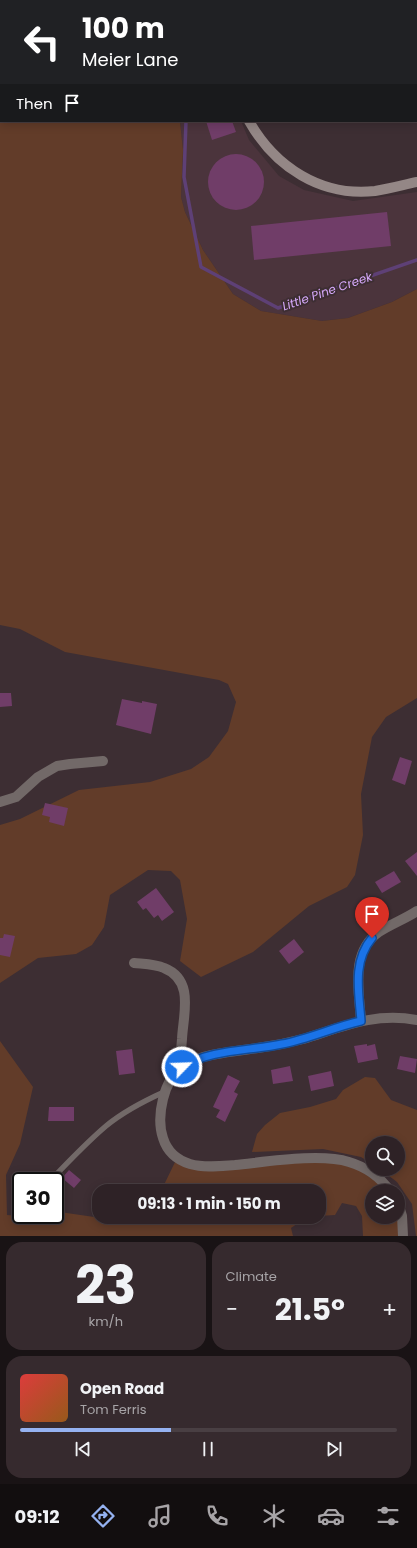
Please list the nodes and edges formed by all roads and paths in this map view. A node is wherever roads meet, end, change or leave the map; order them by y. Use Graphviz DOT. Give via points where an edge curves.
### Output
graph roads {
  1 [pos="250,122"];
  2 [pos="417,182"];
  3 [pos="103,761"];
  4 [pos="0,802"];
  5 [pos="417,911"];
  6 [pos="134,963"];
  7 [pos="417,1020"];
  8 [pos="361,1021"];
  9 [pos="182,1067"];
  10 [pos="164,1092"];
  11 [pos="59,1172"];
  12 [pos="385,1184"];
  13 [pos="402,1224"];
  14 [pos="403,1236"];
  1 -- 2 [label="street" via="257,135 282,163 319,184 362,191"];
  3 -- 4 [label="street" via="57,766 38,777 16,797"];
  5 -- 8 [label="street" via="380,932 366,945 358,972"];
  6 -- 9 [label="street" via="163,967 172,971 181,982 186,1002"];
  7 -- 8 [label="street" via="391,1017"];
  8 -- 9 [label="street" via="283,1044 200,1059"];
  9 -- 10 [label="street"];
  10 -- 11 [label="lane" via="107,1125"];
  10 -- 12 [label="street" via="160,1123 162,1137 171,1153 184,1162 220,1166 332,1159 365,1168"];
  13 -- 14 [label="street"];
}
